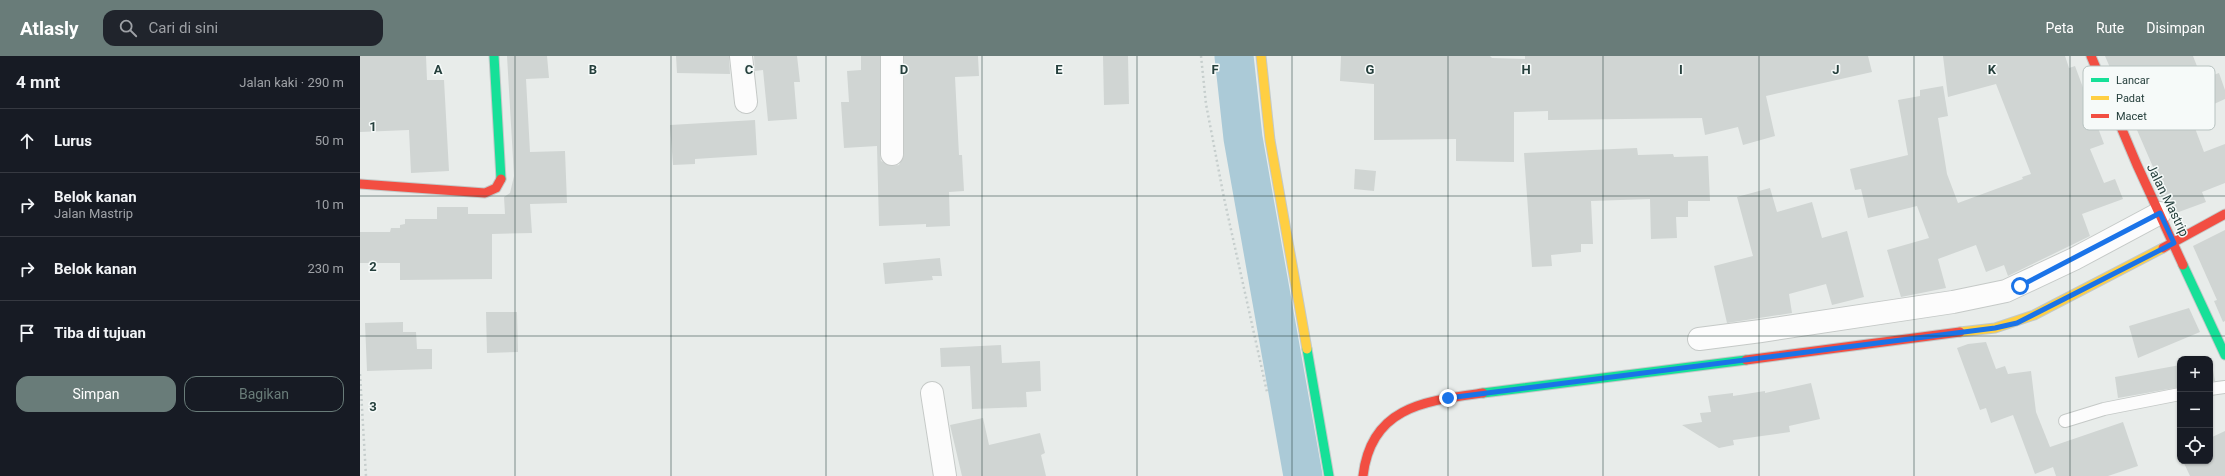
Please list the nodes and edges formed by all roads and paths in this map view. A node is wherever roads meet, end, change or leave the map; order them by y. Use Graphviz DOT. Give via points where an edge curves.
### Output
graph roads {
  1 [pos="494,56"];
  2 [pos="741,56"];
  3 [pos="892,56"];
  4 [pos="1201,56"];
  5 [pos="1261,56"];
  6 [pos="2091,56"];
  7 [pos="2095,66"];
  8 [pos="746,102"];
  9 [pos="2122,130"];
  10 [pos="892,154"];
  11 [pos="360,184"];
  12 [pos="2160,213"];
  13 [pos="2225,214"];
  14 [pos="2174,243"];
  15 [pos="2220,331"];
  16 [pos="1699,338"];
  17 [pos="2225,355"];
  18 [pos="360,374"];
  19 [pos="2225,386"];
  20 [pos="2213,388"];
  21 [pos="1267,392"];
  22 [pos="932,393"];
  23 [pos="2177,395"];
  24 [pos="2065,421"];
  25 [pos="366,476"];
  26 [pos="945,476"];
  27 [pos="1330,476"];
  28 [pos="1363,476"];
  1 -- 11 [label="street" via="502,177 500,185 485,193"];
  2 -- 8 [label="street"];
  3 -- 10 [label="street"];
  4 -- 21 [label="path" via="1206,104 1224,198"];
  5 -- 27 [label="street" via="1270,140"];
  6 -- 7 [label="street, Jalan Mastrip"];
  9 -- 12 [label="street, Jalan Mastrip"];
  12 -- 14 [label="street, Jalan Mastrip"];
  12 -- 16 [label="street" via="2074,259 2006,291 1953,302"];
  13 -- 14 [label="street"];
  14 -- 15 [label="street, Jalan Mastrip"];
  14 -- 28 [label="street" via="2017,323 1995,328 1510,390 1420,404 1400,412 1385,425 1369,450"];
  15 -- 17 [label="street, Jalan Mastrip"];
  18 -- 25 [label="path"];
  19 -- 20 [label="lane"];
  22 -- 26 [label="street"];
  23 -- 24 [label="lane" via="2104,409"];
}
